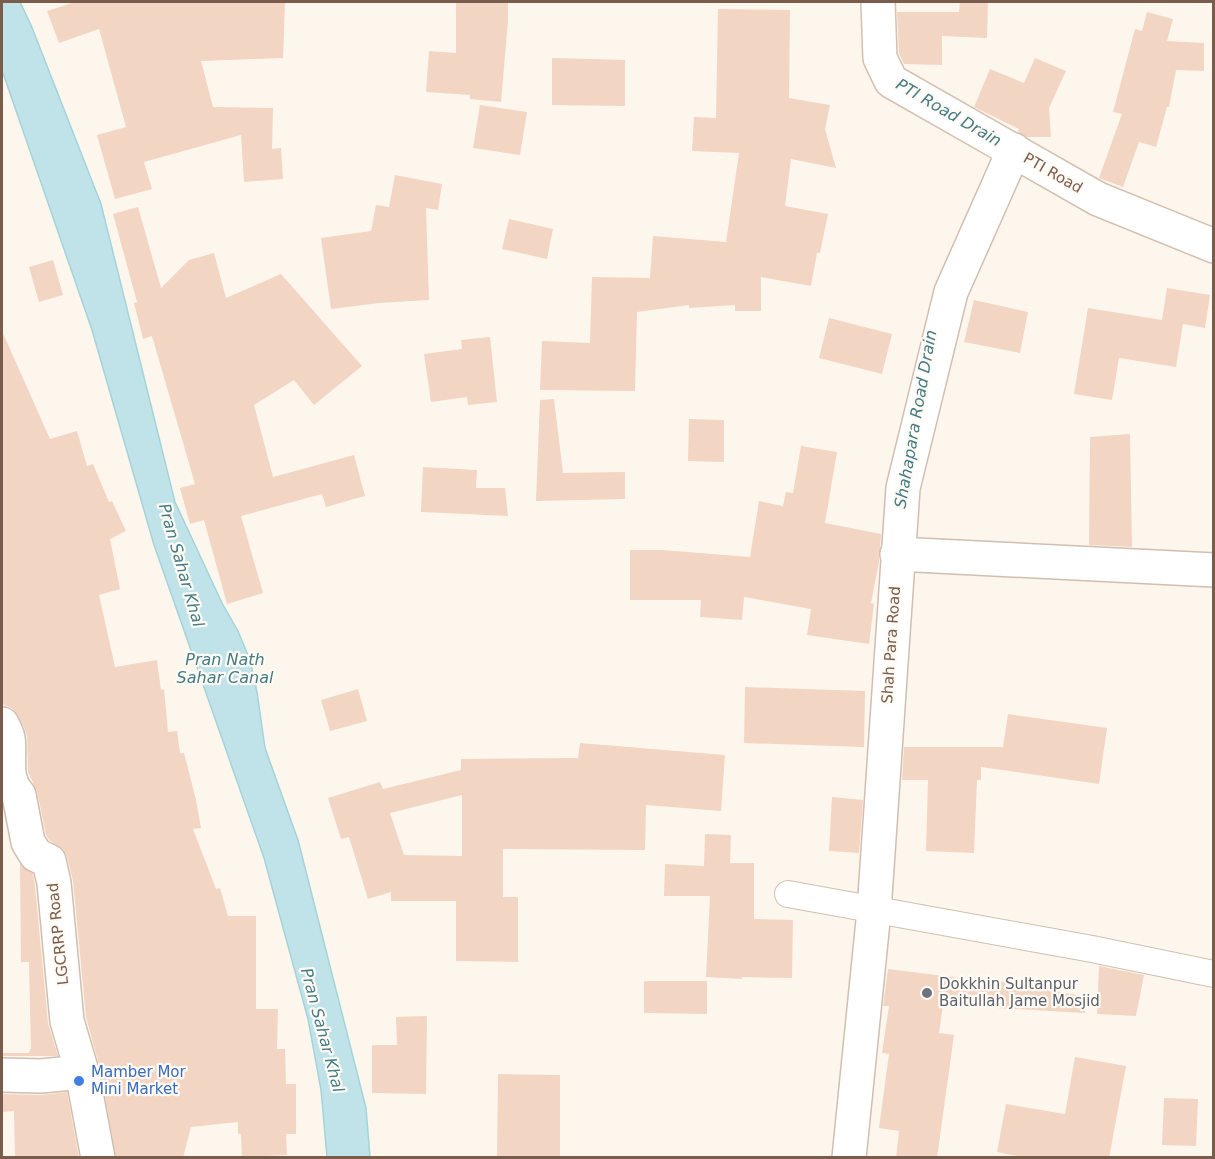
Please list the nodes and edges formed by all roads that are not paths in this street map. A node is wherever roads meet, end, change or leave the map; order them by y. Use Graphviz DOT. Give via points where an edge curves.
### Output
graph roads {
  1 [pos="878,2"];
  2 [pos="1014,150"];
  3 [pos="1214,246"];
  4 [pos="897,554"];
  5 [pos="1214,570"];
  6 [pos="2,724"];
  7 [pos="788,894"];
  8 [pos="874,911"];
  9 [pos="1214,974"];
  10 [pos="82,1072"];
  11 [pos="2,1075"];
  12 [pos="98,1158"];
  13 [pos="849,1158"];
  1 -- 2 [label="street, PTI Road" via="880,58 891,81"];
  2 -- 3 [label="street, PTI Road" via="1098,199"];
  2 -- 4 [label="street, Shah Para Road" via="951,292 903,488"];
  4 -- 5 [label="street"];
  4 -- 8 [label="street, Shah Para Road"];
  6 -- 10 [label="street, LGCRRP Road" via="8,737 7,765 19,795 28,842 36,855 49,861 67,1021"];
  7 -- 8 [label="street"];
  8 -- 9 [label="street"];
  8 -- 13 [label="street, Shah Para Road"];
  10 -- 11 [label="street"];
  10 -- 12 [label="street, LGCRRP Road"];
}
